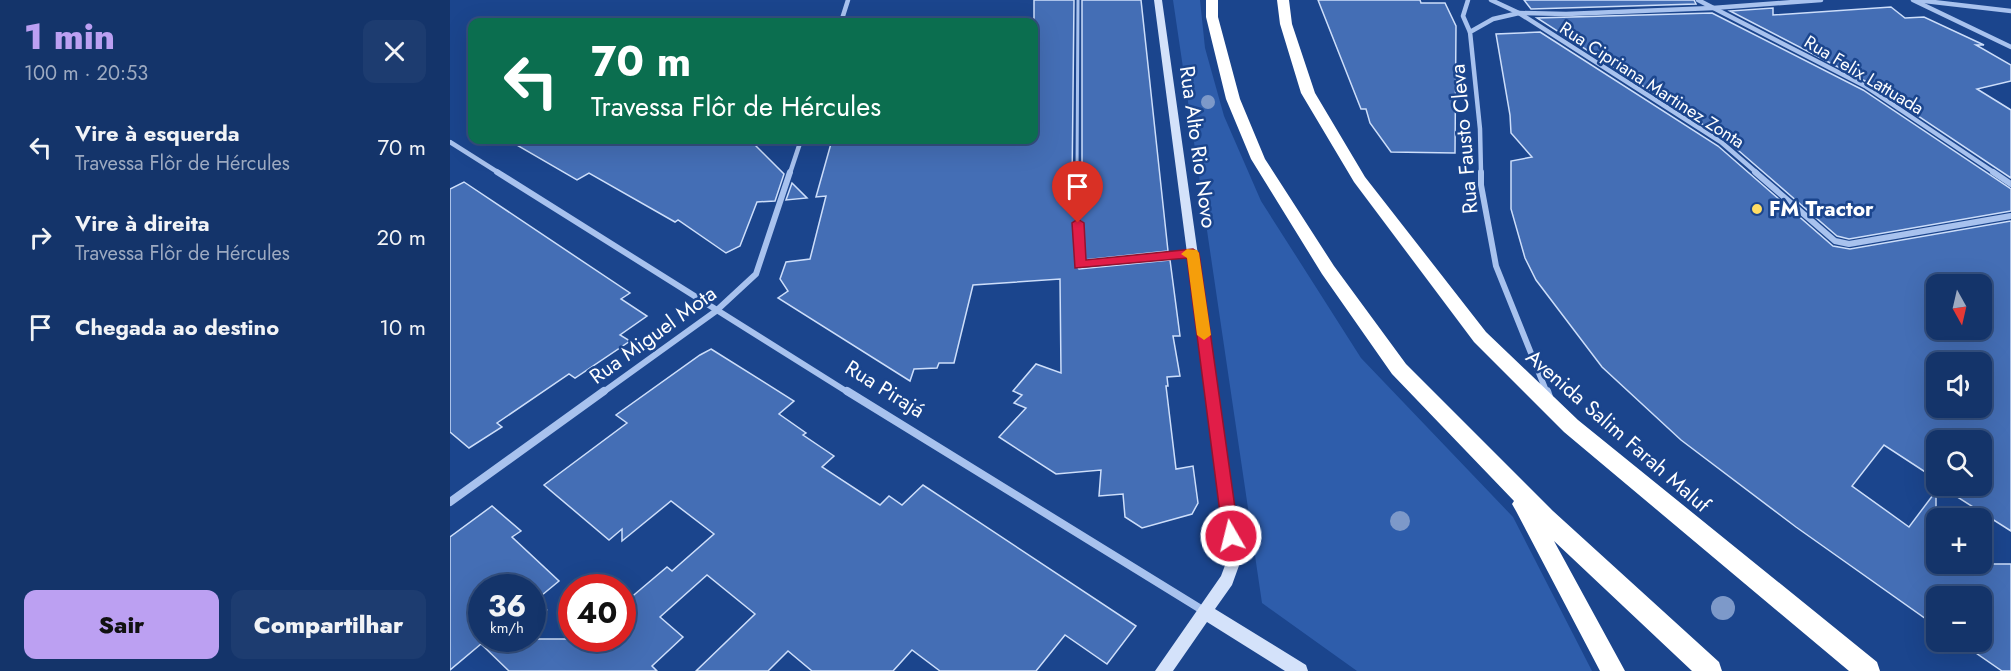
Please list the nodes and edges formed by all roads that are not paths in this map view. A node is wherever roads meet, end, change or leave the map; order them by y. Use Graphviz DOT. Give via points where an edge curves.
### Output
graph roads {
  1 [pos="848,0"];
  2 [pos="1078,0"];
  3 [pos="1158,0"];
  4 [pos="1212,0"];
  5 [pos="1283,0"];
  6 [pos="1467,0"];
  7 [pos="1491,0"];
  8 [pos="1698,0"];
  9 [pos="1821,0"];
  10 [pos="1914,0"];
  11 [pos="1713,8"];
  12 [pos="2011,11"];
  13 [pos="1520,13"];
  14 [pos="841,18"];
  15 [pos="1470,32"];
  16 [pos="2011,47"];
  17 [pos="450,142"];
  18 [pos="800,144"];
  19 [pos="2011,184"];
  20 [pos="1077,187"];
  21 [pos="2011,216"];
  22 [pos="1078,223"];
  23 [pos="1193,253"];
  24 [pos="716,311"];
  25 [pos="1555,411"];
  26 [pos="1512,484"];
  27 [pos="450,502"];
  28 [pos="1204,611"];
  29 [pos="1163,671"];
  30 [pos="1300,671"];
  31 [pos="1613,671"];
  32 [pos="1710,671"];
  33 [pos="1868,671"];
  1 -- 14 [label="street"];
  2 -- 20 [label="lane"];
  3 -- 23 [label="street, Rua Alto Rio Novo"];
  4 -- 26 [label="highway" via="1212,17 1233,99 1258,159 1328,270 1399,369"];
  5 -- 25 [label="highway, Avenida Salim Farah Maluf" via="1286,24 1308,93 1359,179 1480,337"];
  6 -- 15 [label="street, Rua Fausto Cleva" via="1463,16"];
  7 -- 13 [label="street, Rua Cipriana Martinez Zonta"];
  8 -- 11 [label="street, Rua Felix Lattuada"];
  9 -- 11 [label="street"];
  10 -- 12 [label="street"];
  10 -- 16 [label="street"];
  11 -- 13 [label="street"];
  11 -- 19 [label="street, Rua Felix Lattuada" via="1865,86"];
  13 -- 15 [label="street, Rua Fausto Cleva" via="1493,19"];
  13 -- 21 [label="street, Rua Cipriana Martinez Zonta" via="1721,142 1833,240 1849,244"];
  15 -- 25 [label="street, Rua Fausto Cleva" via="1480,129 1480,185 1496,266"];
  17 -- 24 [label="street, Rua Pirajá"];
  18 -- 24 [label="street, Rua Miguel Mota" via="756,274"];
  22 -- 23 [label="lane" via="1080,265"];
  23 -- 28 [label="street, Rua Alto Rio Novo" via="1234,560 1227,580"];
  24 -- 27 [label="street, Rua Miguel Mota"];
  24 -- 28 [label="street, Rua Pirajá"];
  25 -- 33 [label="highway, Avenida Salim Farah Maluf"];
  26 -- 31 [label="highway"];
  26 -- 32 [label="highway"];
  28 -- 29 [label="street, Rua Alto Rio Novo"];
  28 -- 30 [label="street, Rua Pirajá"];
}
